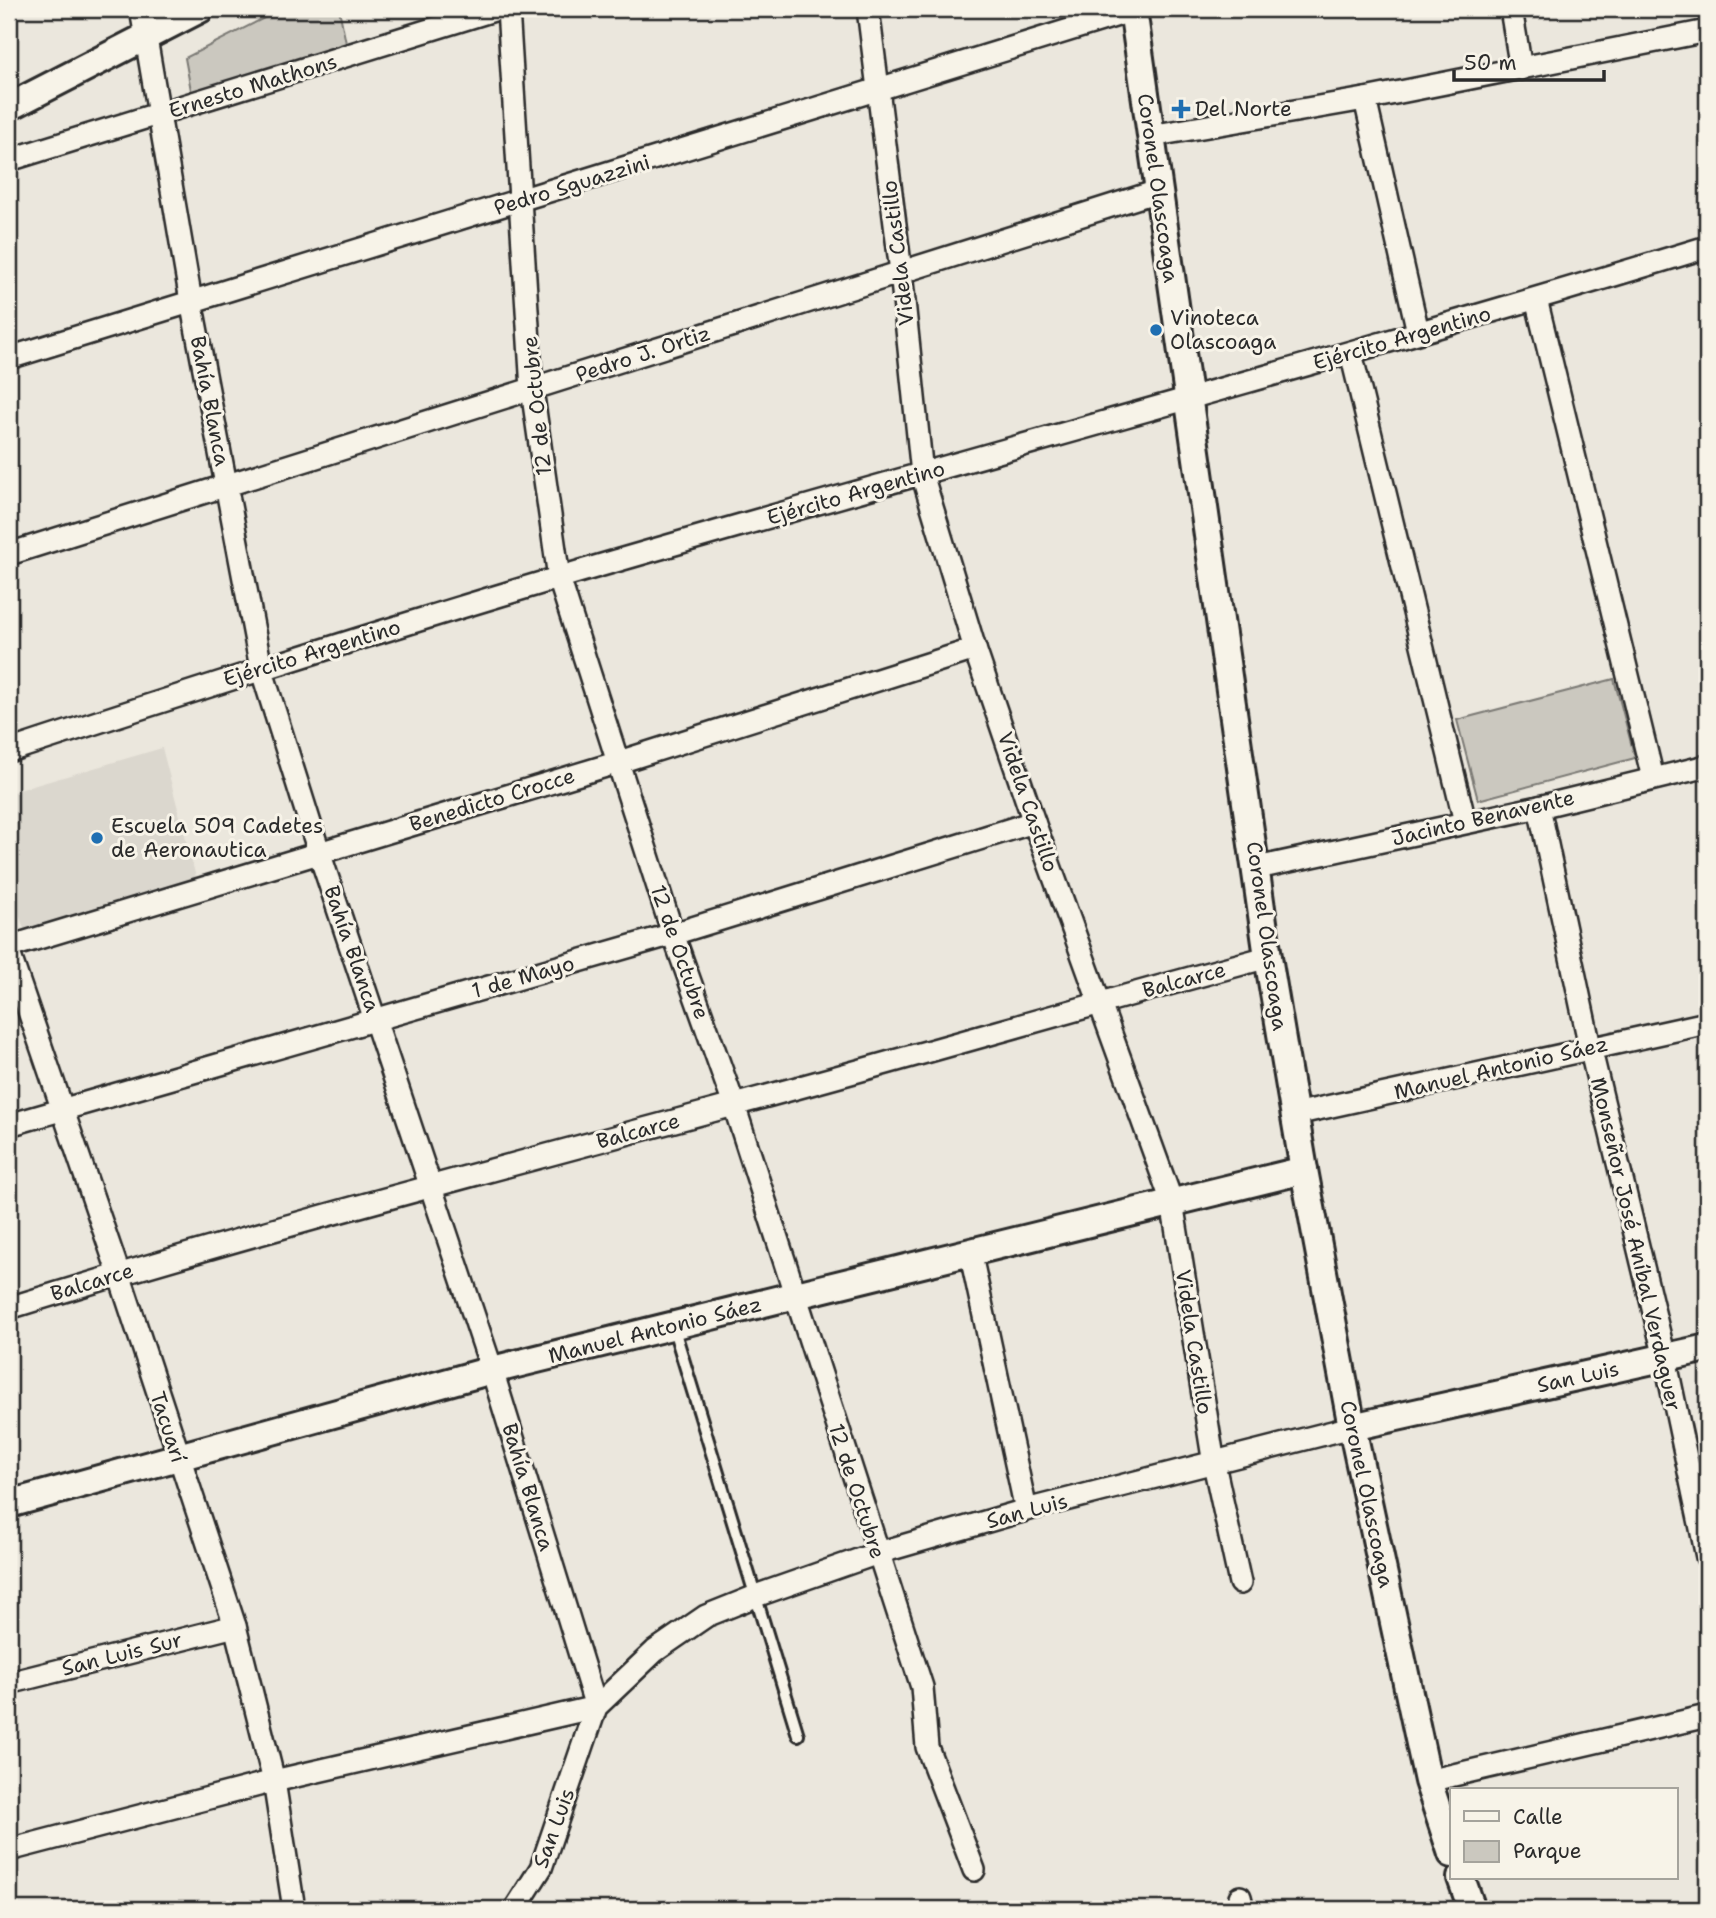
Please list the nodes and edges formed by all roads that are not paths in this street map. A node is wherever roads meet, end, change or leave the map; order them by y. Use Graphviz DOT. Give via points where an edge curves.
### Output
graph roads {
  1 [pos="141,9"];
  2 [pos="200,9"];
  3 [pos="497,9"];
  4 [pos="508,9"];
  5 [pos="868,9"];
  6 [pos="1134,9"];
  7 [pos="1511,9"];
  8 [pos="1707,35"];
  9 [pos="145,37"];
  10 [pos="1521,69"];
  11 [pos="877,89"];
  12 [pos="1365,99"];
  13 [pos="9,107"];
  14 [pos="160,115"];
  15 [pos="1150,136"];
  16 [pos="9,160"];
  17 [pos="1158,191"];
  18 [pos="521,201"];
  19 [pos="1707,247"];
  20 [pos="901,272"];
  21 [pos="1536,299"];
  22 [pos="191,301"];
  23 [pos="1418,332"];
  24 [pos="1351,353"];
  25 [pos="9,358"];
  26 [pos="532,389"];
  27 [pos="1188,397"];
  28 [pos="922,474"];
  29 [pos="226,486"];
  30 [pos="9,555"];
  31 [pos="559,578"];
  32 [pos="975,649"];
  33 [pos="261,668"];
  34 [pos="9,751"];
  35 [pos="619,762"];
  36 [pos="1707,766"];
  37 [pos="1653,778"];
  38 [pos="1539,807"];
  39 [pos="1034,822"];
  40 [pos="1465,822"];
  41 [pos="319,852"];
  42 [pos="1257,868"];
  43 [pos="673,933"];
  44 [pos="9,947"];
  45 [pos="9,953"];
  46 [pos="1268,957"];
  47 [pos="1100,1002"];
  48 [pos="376,1019"];
  49 [pos="1707,1023"];
  50 [pos="1590,1047"];
  51 [pos="734,1105"];
  52 [pos="62,1108"];
  53 [pos="1295,1114"];
  54 [pos="9,1125"];
  55 [pos="1304,1170"];
  56 [pos="431,1186"];
  57 [pos="1172,1202"];
  58 [pos="970,1251"];
  59 [pos="119,1274"];
  60 [pos="794,1296"];
  61 [pos="9,1308"];
  62 [pos="673,1326"];
  63 [pos="1707,1348"];
  64 [pos="1665,1358"];
  65 [pos="492,1370"];
  66 [pos="1352,1427"];
  67 [pos="178,1458"];
  68 [pos="1214,1464"];
  69 [pos="9,1504"];
  70 [pos="1026,1510"];
  71 [pos="878,1553"];
  72 [pos="1707,1558"];
  73 [pos="1240,1583"];
  74 [pos="755,1596"];
  75 [pos="235,1626"];
  76 [pos="9,1683"];
  77 [pos="596,1707"];
  78 [pos="1707,1716"];
  79 [pos="798,1735"];
  80 [pos="274,1781"];
  81 [pos="1428,1781"];
  82 [pos="1450,1848"];
  83 [pos="9,1850"];
  84 [pos="974,1870"];
  85 [pos="1462,1880"];
  86 [pos="295,1909"];
  87 [pos="515,1909"];
  88 [pos="1472,1909"];
  1 -- 9 [label="street, Bahía Blanca"];
  2 -- 9 [label="street"];
  3 -- 14 [label="street, Ernesto Mathons"];
  4 -- 18 [label="street, 12 de Octubre"];
  5 -- 11 [label="street, Videla Castillo"];
  6 -- 11 [label="street, Pedro Sguazzini"];
  6 -- 15 [label="street, Coronel Olascoaga"];
  7 -- 10 [label="street"];
  8 -- 10 [label="street"];
  9 -- 13 [label="street"];
  9 -- 14 [label="street, Bahía Blanca"];
  10 -- 12 [label="street"];
  11 -- 18 [label="street, Pedro Sguazzini"];
  11 -- 20 [label="street, Videla Castillo"];
  12 -- 15 [label="street"];
  12 -- 23 [label="street"];
  14 -- 16 [label="street, Ernesto Mathons"];
  14 -- 22 [label="street, Bahía Blanca"];
  15 -- 17 [label="street, Coronel Olascoaga"];
  17 -- 20 [label="street, Pedro J. Ortiz"];
  17 -- 27 [label="street, Coronel Olascoaga"];
  18 -- 22 [label="street, Pedro Sguazzini"];
  18 -- 26 [label="street, 12 de Octubre"];
  19 -- 21 [label="street, Ejército Argentino"];
  20 -- 26 [label="street, Pedro J. Ortiz"];
  20 -- 28 [label="street, Videla Castillo"];
  21 -- 23 [label="street, Ejército Argentino"];
  21 -- 37 [label="street"];
  22 -- 25 [label="street, Pedro Sguazzini"];
  22 -- 29 [label="street, Bahía Blanca"];
  23 -- 24 [label="street, Ejército Argentino"];
  24 -- 27 [label="street, Ejército Argentino"];
  24 -- 40 [label="street"];
  26 -- 29 [label="street, Pedro J. Ortiz"];
  26 -- 31 [label="street, 12 de Octubre"];
  27 -- 28 [label="street, Ejército Argentino"];
  27 -- 42 [label="street, Coronel Olascoaga"];
  28 -- 31 [label="street, Ejército Argentino"];
  28 -- 32 [label="street, Videla Castillo"];
  29 -- 30 [label="street, Pedro J. Ortiz"];
  29 -- 33 [label="street, Bahía Blanca"];
  31 -- 33 [label="street, Ejército Argentino"];
  31 -- 35 [label="street, 12 de Octubre"];
  32 -- 35 [label="street, Benedicto Crocce"];
  32 -- 39 [label="street, Videla Castillo"];
  33 -- 34 [label="street, Ejército Argentino"];
  33 -- 41 [label="street, Bahía Blanca"];
  35 -- 41 [label="street, Benedicto Crocce"];
  35 -- 43 [label="street, 12 de Octubre"];
  36 -- 37 [label="street, Jacinto Benavente"];
  37 -- 38 [label="street, Jacinto Benavente"];
  38 -- 40 [label="street, Jacinto Benavente"];
  38 -- 50 [label="street, Monseñor José Aníbal Verdaguer"];
  39 -- 43 [label="street, 1 de Mayo"];
  39 -- 47 [label="street, Videla Castillo"];
  40 -- 42 [label="street, Jacinto Benavente"];
  41 -- 44 [label="street, Benedicto Crocce"];
  41 -- 48 [label="street, Bahía Blanca"];
  42 -- 46 [label="street, Coronel Olascoaga"];
  43 -- 48 [label="street, 1 de Mayo"];
  43 -- 51 [label="street, 12 de Octubre"];
  45 -- 52 [label="street, Tacuarí"];
  46 -- 47 [label="street, Balcarce"];
  46 -- 53 [label="street, Coronel Olascoaga"];
  47 -- 51 [label="street, Balcarce"];
  47 -- 57 [label="street, Videla Castillo"];
  48 -- 52 [label="street, 1 de Mayo"];
  48 -- 56 [label="street, Bahía Blanca"];
  49 -- 50 [label="street, Manuel Antonio Sáez"];
  50 -- 53 [label="street, Manuel Antonio Sáez"];
  50 -- 64 [label="street, Monseñor José Aníbal Verdaguer"];
  51 -- 56 [label="street, Balcarce"];
  51 -- 60 [label="street, 12 de Octubre"];
  52 -- 54 [label="street, 1 de Mayo"];
  52 -- 59 [label="street, Tacuarí"];
  53 -- 55 [label="street, Coronel Olascoaga"];
  55 -- 57 [label="street, Manuel Antonio Sáez"];
  55 -- 66 [label="street, Coronel Olascoaga"];
  56 -- 59 [label="street, Balcarce"];
  56 -- 65 [label="street, Bahía Blanca"];
  57 -- 58 [label="street, Manuel Antonio Sáez"];
  57 -- 68 [label="street, Videla Castillo"];
  58 -- 60 [label="street, Manuel Antonio Sáez"];
  58 -- 70 [label="street"];
  59 -- 61 [label="street, Balcarce"];
  59 -- 67 [label="street, Tacuarí"];
  60 -- 62 [label="street, Manuel Antonio Sáez"];
  60 -- 71 [label="street, 12 de Octubre"];
  62 -- 65 [label="street, Manuel Antonio Sáez"];
  62 -- 74 [label="lane"];
  63 -- 64 [label="street, San Luis"];
  64 -- 66 [label="street, San Luis"];
  64 -- 72 [label="street, Monseñor José Aníbal Verdaguer"];
  65 -- 67 [label="street, Manuel Antonio Sáez"];
  65 -- 77 [label="street, Bahía Blanca"];
  66 -- 68 [label="street, San Luis"];
  66 -- 81 [label="street, Coronel Olascoaga"];
  67 -- 69 [label="street, Manuel Antonio Sáez"];
  67 -- 75 [label="street, Tacuarí"];
  68 -- 70 [label="street, San Luis"];
  68 -- 73 [label="street, Videla Castillo"];
  70 -- 71 [label="street, San Luis"];
  71 -- 74 [label="street, San Luis"];
  71 -- 84 [label="street, 12 de Octubre" via="922,1687 927,1747"];
  74 -- 77 [label="street, San Luis" via="706,1616 655,1651"];
  74 -- 79 [label="lane"];
  75 -- 76 [label="street, San Luis Sur"];
  75 -- 80 [label="street, Tacuarí"];
  77 -- 80 [label="street"];
  77 -- 87 [label="street, San Luis" via="541,1868"];
  78 -- 81 [label="street"];
  80 -- 83 [label="street"];
  80 -- 86 [label="street, Tacuarí"];
  81 -- 82 [label="street, Coronel Olascoaga"];
  85 -- 88 [label="street"];
}
